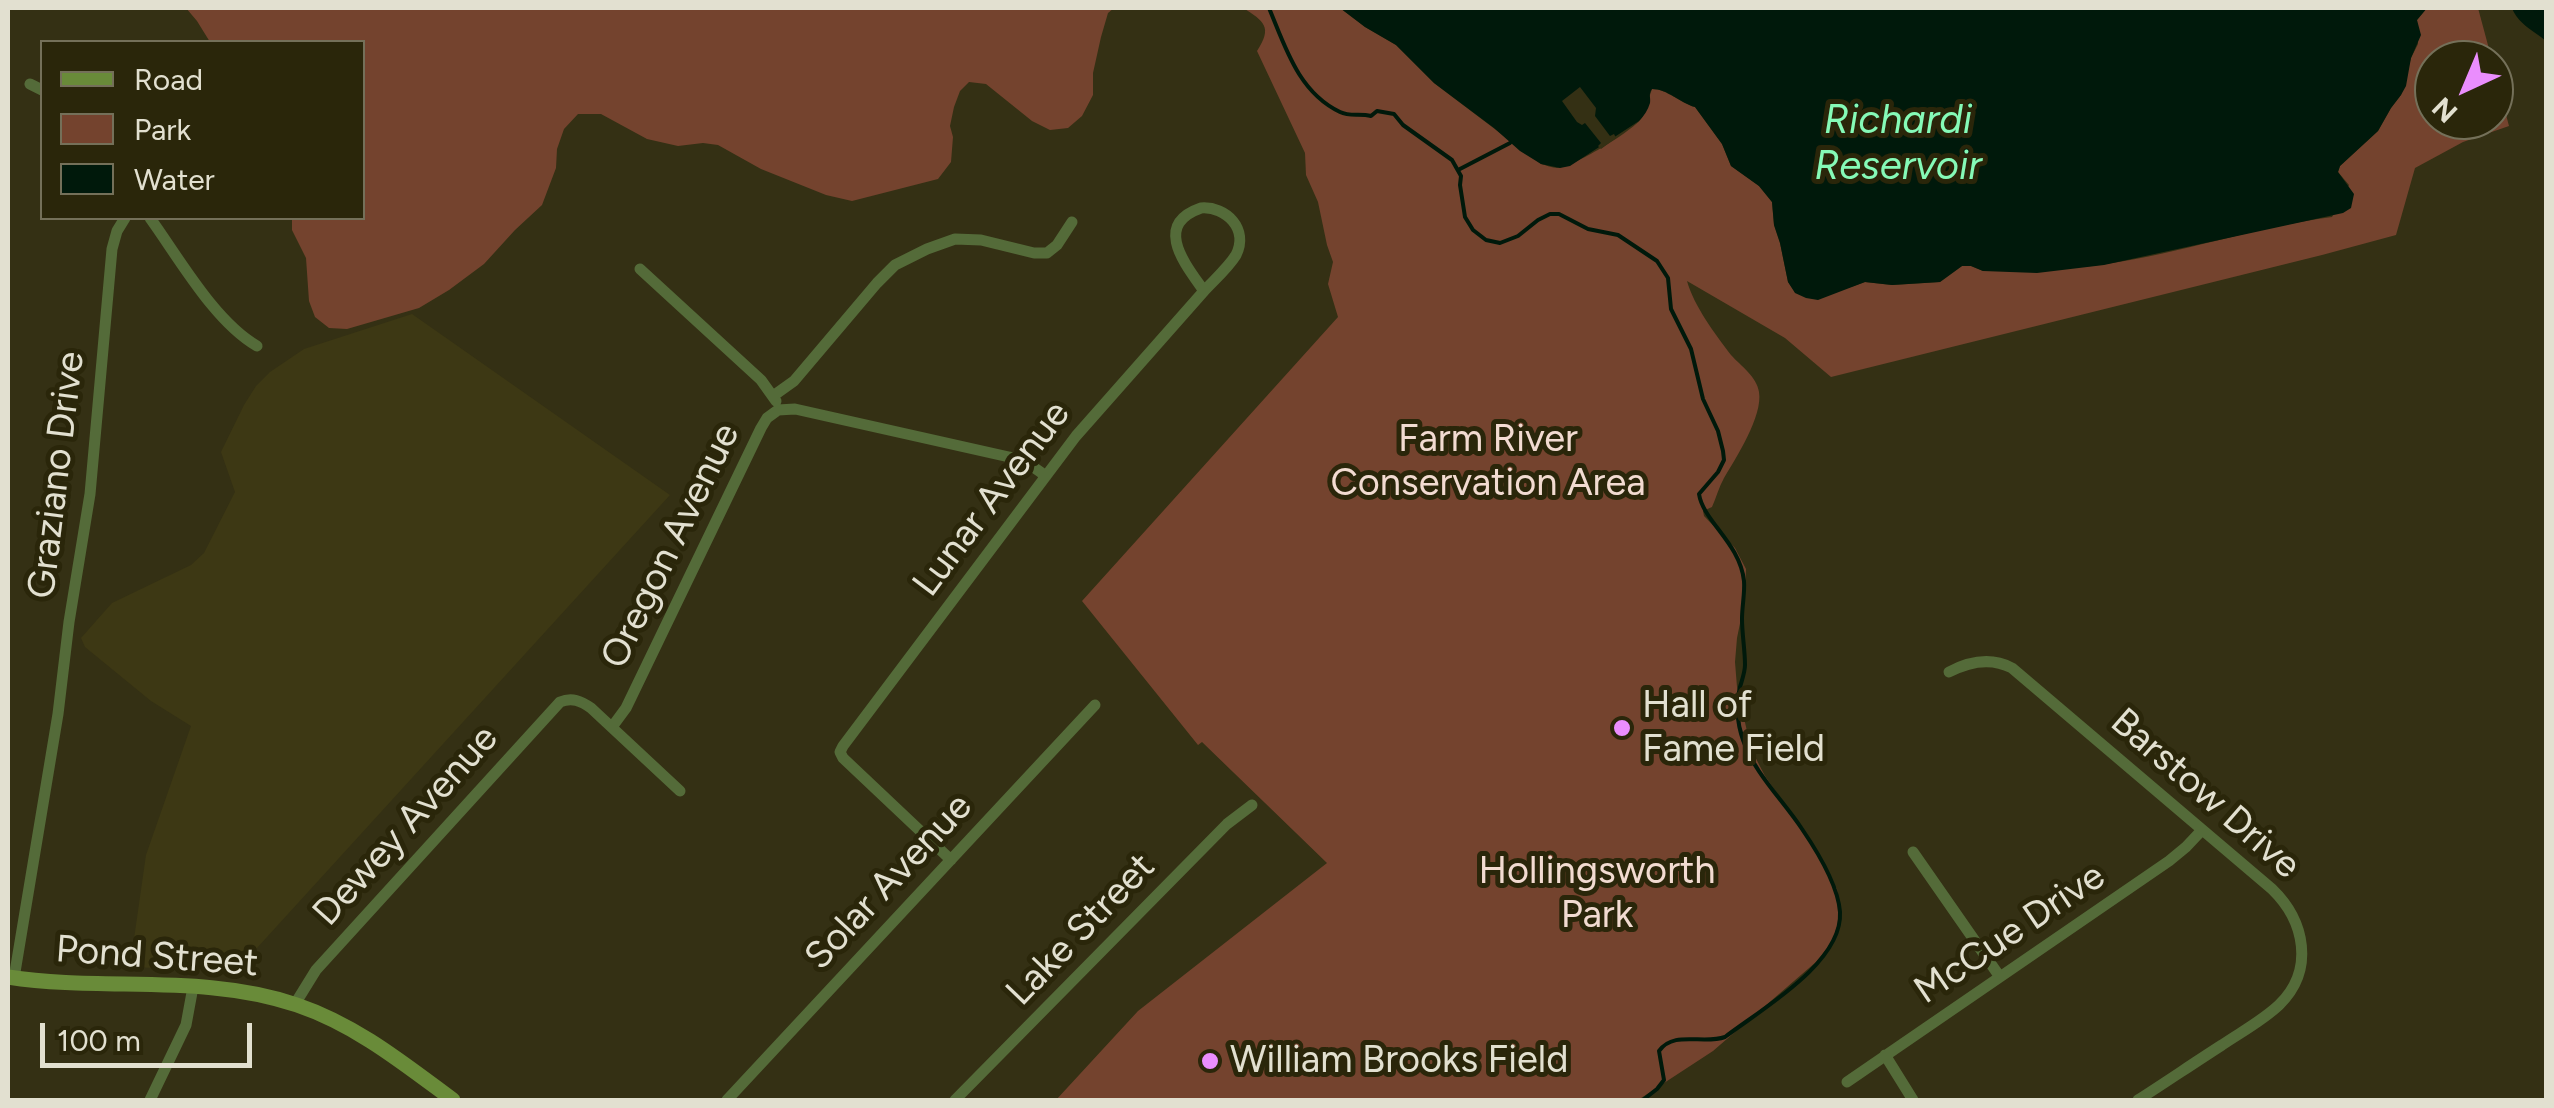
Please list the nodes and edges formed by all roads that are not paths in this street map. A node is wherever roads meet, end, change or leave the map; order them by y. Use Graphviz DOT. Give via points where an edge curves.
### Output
graph roads {
  1 [pos="124,220"];
  2 [pos="151,220"];
  3 [pos="1072,222"];
  4 [pos="640,269"];
  5 [pos="1204,291"];
  6 [pos="257,346"];
  7 [pos="773,396"];
  8 [pos="778,410"];
  9 [pos="1046,476"];
  10 [pos="1950,672"];
  11 [pos="1095,705"];
  12 [pos="612,727"];
  13 [pos="680,791"];
  14 [pos="1252,804"];
  15 [pos="2202,830"];
  16 [pos="1913,852"];
  17 [pos="951,860"];
  18 [pos="2000,977"];
  19 [pos="11,978"];
  20 [pos="192,987"];
  21 [pos="295,1004"];
  22 [pos="1885,1055"];
  23 [pos="1847,1082"];
  24 [pos="150,1100"];
  25 [pos="453,1100"];
  26 [pos="726,1100"];
  27 [pos="955,1100"];
  28 [pos="1913,1100"];
  29 [pos="2138,1100"];
  1 -- 19 [label="street, Graziano Drive" via="112,249 92,483 58,714"];
  2 -- 6 [label="street" via="222,318"];
  3 -- 7 [label="street" via="1047,253 964,238 895,265 794,381"];
  4 -- 7 [label="street, Oregon Avenue"];
  5 -- 5 [label="street, Lunar Avenue" via="1180,255 1176,234 1190,212 1212,208 1230,217 1240,241 1234,258"];
  5 -- 9 [label="street, Lunar Avenue"];
  7 -- 8 [label="street, Oregon Avenue"];
  8 -- 9 [label="street" via="1009,457"];
  8 -- 12 [label="street, Oregon Avenue" via="761,428"];
  9 -- 17 [label="street, Lunar Avenue" via="840,752"];
  10 -- 15 [label="street, Barstow Drive" via="1986,660 2012,668"];
  11 -- 17 [label="street, Solar Avenue"];
  12 -- 13 [label="street"];
  12 -- 21 [label="street, Dewey Avenue" via="592,708 572,699 560,702 316,970"];
  14 -- 27 [label="street, Lake Street"];
  15 -- 18 [label="street, McCue Drive" via="2178,855"];
  15 -- 29 [label="street, Barstow Drive" via="2290,908 2302,940 2300,970 2270,1012"];
  16 -- 18 [label="street"];
  17 -- 26 [label="street, Solar Avenue"];
  18 -- 22 [label="street, McCue Drive"];
  19 -- 20 [label="main road, Pond Street"];
  20 -- 21 [label="main road, Pond Street"];
  20 -- 24 [label="street" via="186,1025"];
  21 -- 25 [label="main road, Pond Street" via="375,1043"];
  22 -- 23 [label="street, McCue Drive"];
  22 -- 28 [label="street"];
}
